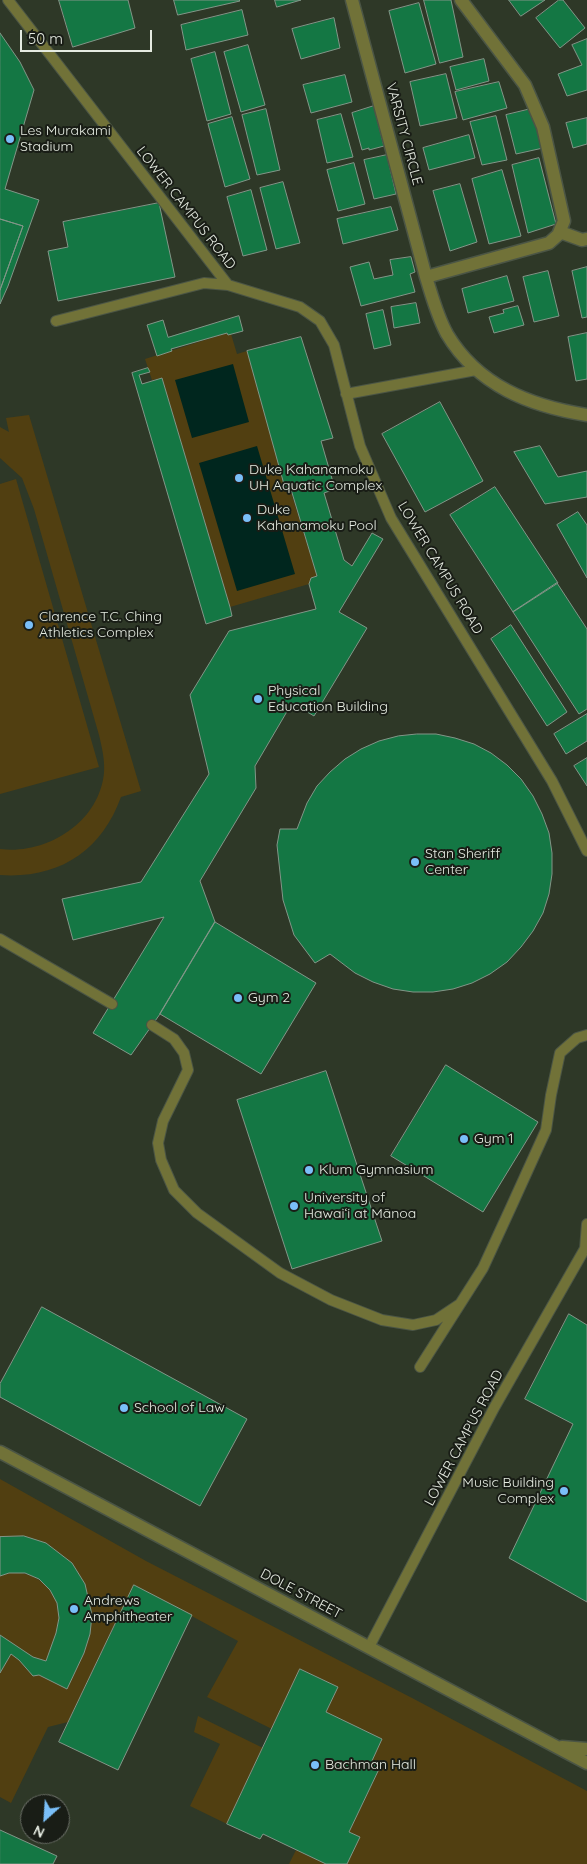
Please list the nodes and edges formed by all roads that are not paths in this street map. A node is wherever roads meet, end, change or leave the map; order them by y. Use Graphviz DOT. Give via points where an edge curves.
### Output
graph roads {
  1 [pos="8,0"];
  2 [pos="352,0"];
  3 [pos="461,0"];
  4 [pos="560,232"];
  5 [pos="587,239"];
  6 [pos="426,277"];
  7 [pos="228,285"];
  8 [pos="56,321"];
  9 [pos="476,370"];
  10 [pos="346,394"];
  11 [pos="587,415"];
  12 [pos="587,851"];
  13 [pos="0,939"];
  14 [pos="112,1004"];
  15 [pos="152,1025"];
  16 [pos="587,1035"];
  17 [pos="587,1225"];
  18 [pos="586,1247"];
  19 [pos="460,1304"];
  20 [pos="420,1367"];
  21 [pos="0,1452"];
  22 [pos="369,1646"];
  23 [pos="557,1746"];
  24 [pos="587,1749"];
  25 [pos="587,1763"];
  1 -- 7 [label="lane, LOWER CAMPUS ROAD"];
  2 -- 6 [label="street, VARSITY CIRCLE"];
  3 -- 4 [label="street" via="524,86 543,127 563,213"];
  4 -- 5 [label="street"];
  4 -- 6 [label="street" via="548,243"];
  6 -- 9 [label="street, VARSITY CIRCLE" via="447,333"];
  7 -- 8 [label="lane" via="204,283"];
  7 -- 10 [label="lane, LOWER CAMPUS ROAD" via="300,308 320,321 334,345"];
  9 -- 10 [label="lane"];
  9 -- 11 [label="street, VARSITY CIRCLE" via="495,385 529,401"];
  10 -- 12 [label="lane, LOWER CAMPUS ROAD" via="360,446 392,518 552,781"];
  13 -- 14 [label="lane"];
  15 -- 19 [label="lane" via="174,1039 184,1053 188,1070 163,1121 158,1143 160,1160 174,1190 197,1213 280,1273 331,1300 382,1320 413,1325 436,1320"];
  16 -- 19 [label="lane" via="577,1038 560,1053 546,1130 482,1268"];
  17 -- 18 [label="lane"];
  18 -- 22 [label="lane, LOWER CAMPUS ROAD" via="494,1408"];
  19 -- 20 [label="lane"];
  21 -- 22 [label="street, DOLE STREET"];
  22 -- 23 [label="street, DOLE STREET"];
  23 -- 24 [label="street"];
  23 -- 25 [label="street, DOLE STREET"];
}
